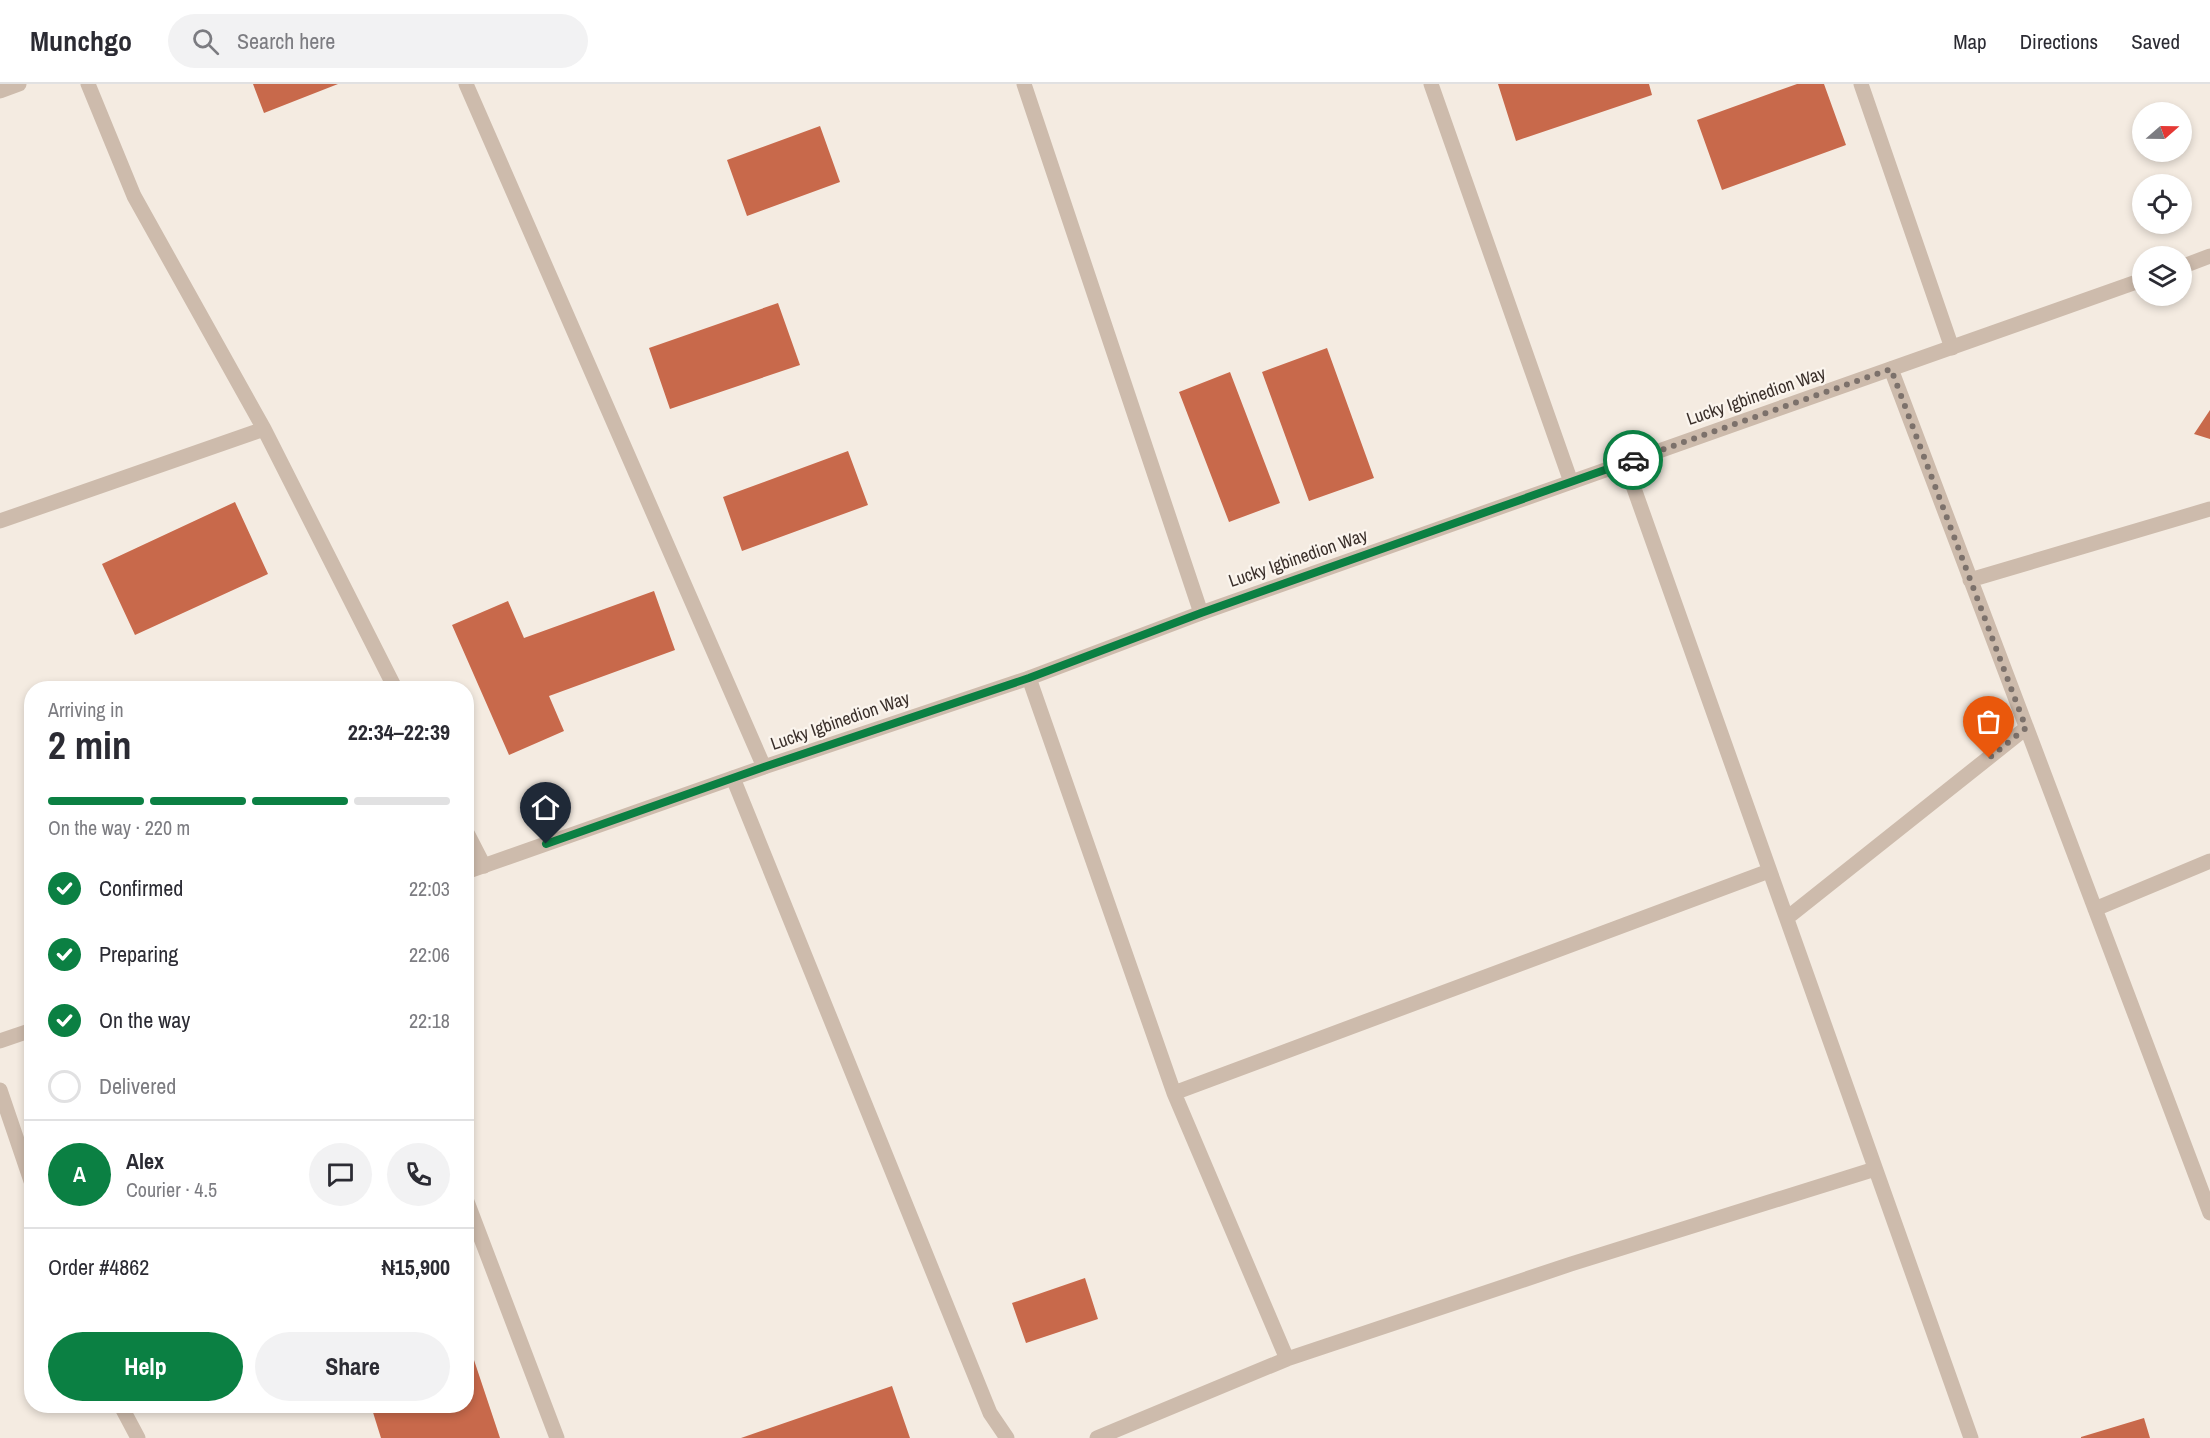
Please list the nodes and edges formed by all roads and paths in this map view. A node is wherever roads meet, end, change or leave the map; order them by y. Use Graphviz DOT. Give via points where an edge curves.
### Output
graph roads {
  1 [pos="19,84"];
  2 [pos="88,84"];
  3 [pos="466,84"];
  4 [pos="1024,84"];
  5 [pos="1431,84"];
  6 [pos="1861,84"];
  7 [pos="0,91"];
  8 [pos="2210,256"];
  9 [pos="2192,263"];
  10 [pos="2132,284"];
  11 [pos="1952,348"];
  12 [pos="1891,369"];
  13 [pos="264,429"];
  14 [pos="1625,463"];
  15 [pos="1571,482"];
  16 [pos="2210,509"];
  17 [pos="0,520"];
  18 [pos="1970,580"];
  19 [pos="1201,613"];
  20 [pos="1029,678"];
  21 [pos="391,681"];
  22 [pos="2026,728"];
  23 [pos="764,767"];
  24 [pos="733,778"];
  25 [pos="474,847"];
  26 [pos="2210,861"];
  27 [pos="484,866"];
  28 [pos="474,869"];
  29 [pos="1769,871"];
  30 [pos="2095,909"];
  31 [pos="1786,918"];
  32 [pos="24,1033"];
  33 [pos="0,1041"];
  34 [pos="0,1090"];
  35 [pos="1174,1093"];
  36 [pos="24,1160"];
  37 [pos="1875,1169"];
  38 [pos="2210,1213"];
  39 [pos="474,1220"];
  40 [pos="1287,1359"];
  41 [pos="125,1413"];
  42 [pos="138,1438"];
  43 [pos="557,1438"];
  44 [pos="1007,1438"];
  45 [pos="1097,1438"];
  46 [pos="1971,1438"];
  1 -- 7 [label="street"];
  2 -- 13 [label="street" via="134,196"];
  3 -- 23 [label="street"];
  4 -- 19 [label="street"];
  5 -- 15 [label="street"];
  6 -- 11 [label="street"];
  8 -- 9 [label="street"];
  10 -- 11 [label="street, Lucky Igbinedion Way"];
  11 -- 12 [label="street, Lucky Igbinedion Way"];
  12 -- 14 [label="street, Lucky Igbinedion Way"];
  12 -- 18 [label="street"];
  13 -- 17 [label="street"];
  13 -- 21 [label="street"];
  14 -- 15 [label="street, Lucky Igbinedion Way"];
  14 -- 29 [label="street"];
  15 -- 19 [label="street, Lucky Igbinedion Way"];
  16 -- 18 [label="street"];
  18 -- 22 [label="street"];
  19 -- 20 [label="street, Lucky Igbinedion Way"];
  20 -- 23 [label="street, Lucky Igbinedion Way"];
  20 -- 35 [label="street"];
  22 -- 30 [label="street"];
  22 -- 31 [label="street"];
  23 -- 24 [label="street, Lucky Igbinedion Way"];
  24 -- 27 [label="street, Lucky Igbinedion Way"];
  24 -- 44 [label="street" via="990,1413"];
  25 -- 27 [label="street"];
  26 -- 30 [label="street"];
  27 -- 28 [label="street, Lucky Igbinedion Way"];
  29 -- 31 [label="street"];
  29 -- 35 [label="street"];
  30 -- 38 [label="street"];
  31 -- 37 [label="street"];
  32 -- 33 [label="street"];
  34 -- 36 [label="street"];
  35 -- 40 [label="street"];
  37 -- 40 [label="street" via="1571,1264"];
  37 -- 46 [label="street"];
  39 -- 43 [label="street"];
  40 -- 45 [label="street"];
  41 -- 42 [label="street"];
}
